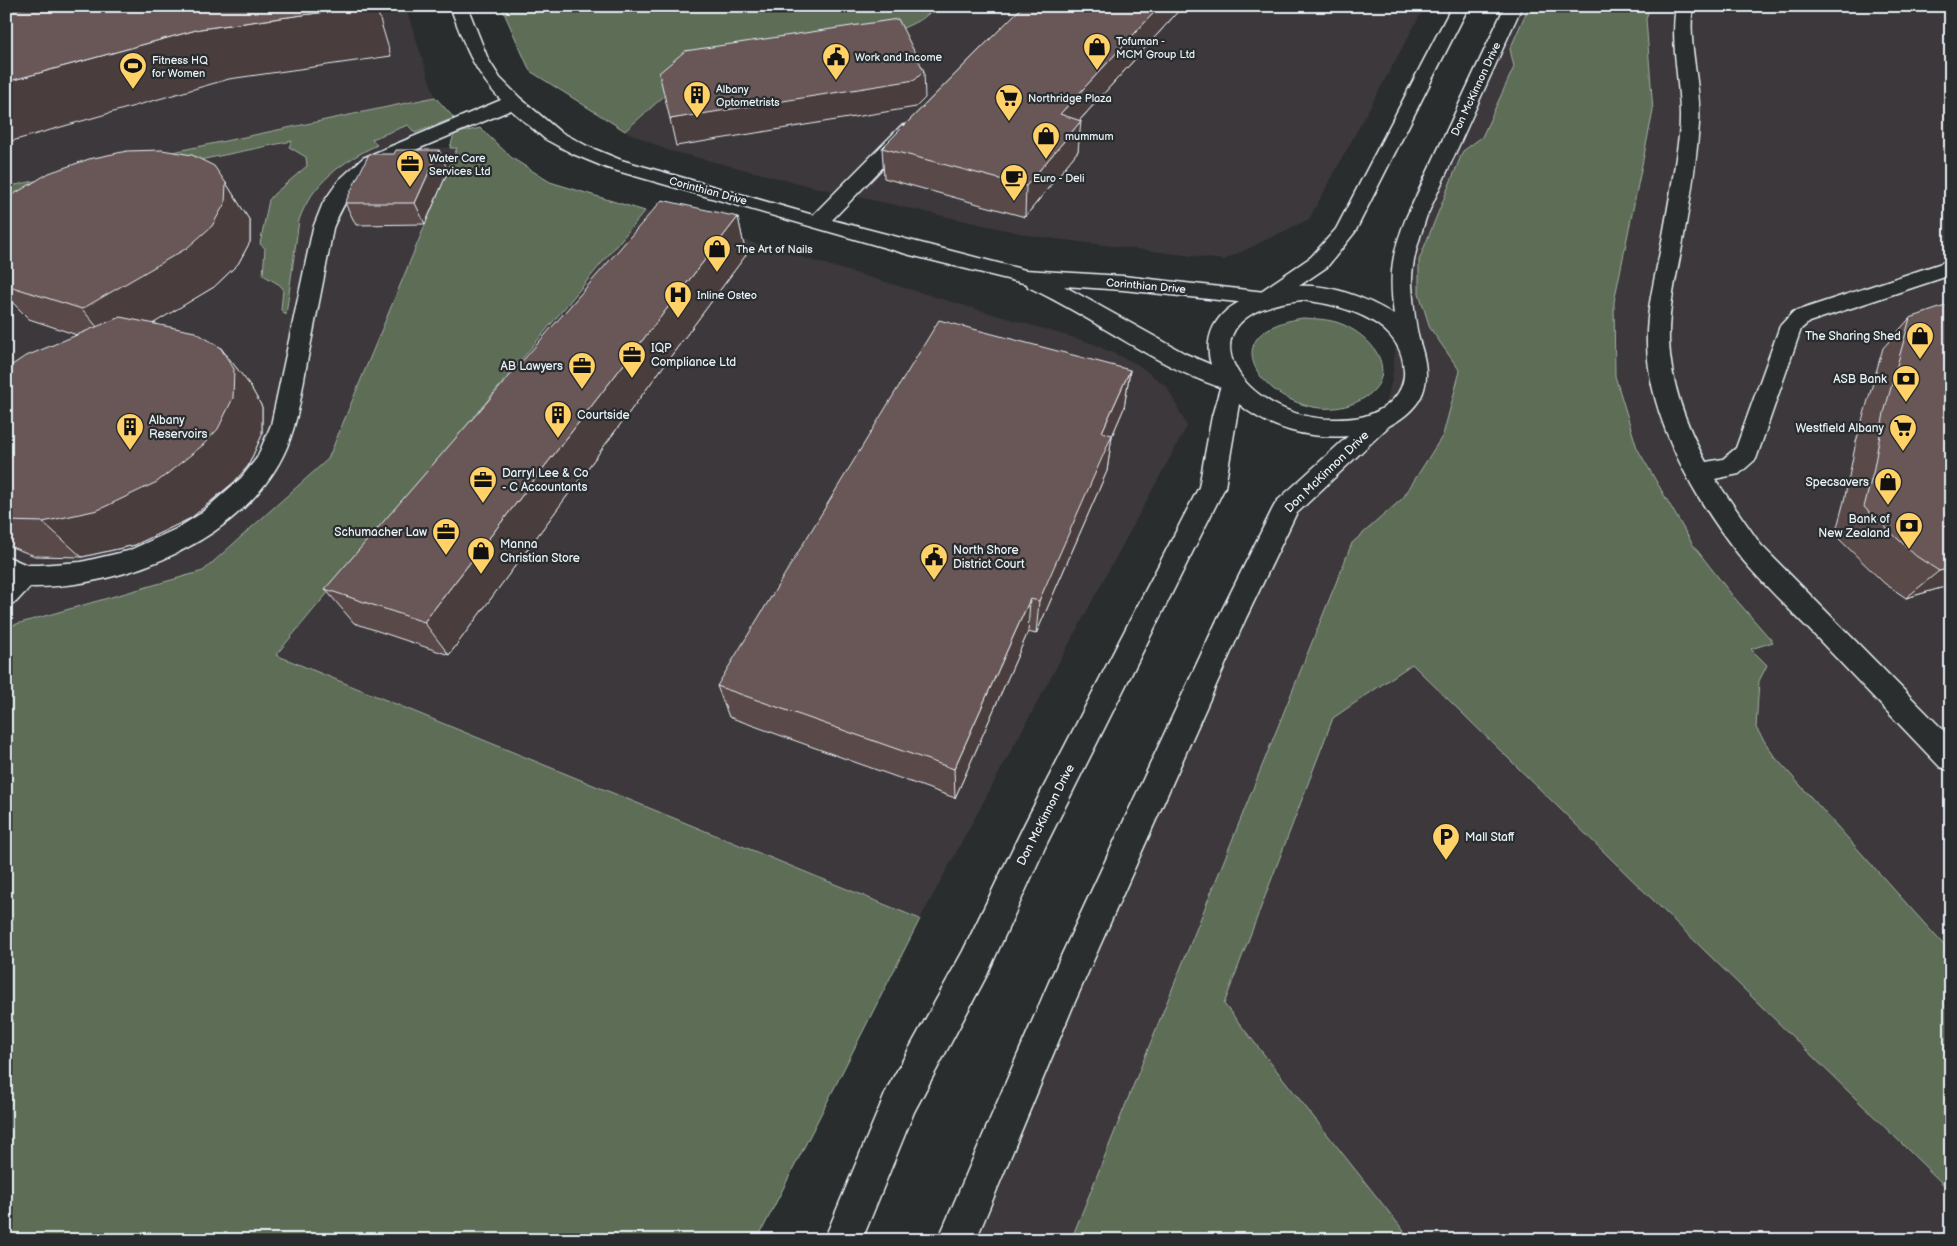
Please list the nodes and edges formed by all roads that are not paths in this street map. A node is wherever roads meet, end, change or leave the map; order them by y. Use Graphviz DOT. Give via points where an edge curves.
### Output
graph roads {
  1 [pos="458,6"];
  2 [pos="1461,6"];
  3 [pos="1514,6"];
  4 [pos="1685,6"];
  5 [pos="513,102"];
  6 [pos="919,118"];
  7 [pos="818,222"];
  8 [pos="1951,267"];
  9 [pos="1025,276"];
  10 [pos="1266,298"];
  11 [pos="1409,344"];
  12 [pos="1232,384"];
  13 [pos="1382,419"];
  14 [pos="1698,472"];
  15 [pos="12,579"];
  16 [pos="1951,758"];
  17 [pos="843,1240"];
  18 [pos="957,1240"];
  1 -- 5 [label="main road, Corinthian Drive" via="479,59 493,81"];
  2 -- 10 [label="main road" via="1346,232 1319,262"];
  3 -- 11 [label="main road, Don McKinnon Drive" via="1405,248 1401,284"];
  4 -- 14 [label="main road" via="1683,41 1691,118 1660,311 1658,344 1667,398"];
  5 -- 7 [label="main road, Corinthian Drive" via="552,135 614,164"];
  5 -- 15 [label="main road" via="379,158 357,172 346,184 323,228 283,425 271,456 252,484 193,532 153,552 110,568"];
  6 -- 7 [label="main road"];
  7 -- 9 [label="main road, Corinthian Drive"];
  8 -- 14 [label="main road" via="1801,317 1790,326 1747,453 1730,467"];
  9 -- 10 [label="main road, Corinthian Drive"];
  9 -- 12 [label="main road, Corinthian Drive" via="1178,360"];
  10 -- 11 [label="main road" via="1302,293 1338,298 1372,311"];
  10 -- 12 [label="main road" via="1242,310 1225,327 1221,337 1220,360"];
  11 -- 13 [label="main road" via="1416,365 1415,386 1408,399"];
  12 -- 13 [label="main road" via="1261,409 1301,424 1344,428"];
  12 -- 17 [label="main road, Don McKinnon Drive" via="1212,487 1036,833 975,963 901,1100"];
  13 -- 18 [label="main road, Don McKinnon Drive" via="1286,508 1232,618 1061,994"];
  14 -- 16 [label="main road" via="1726,518 1752,552"];
}
